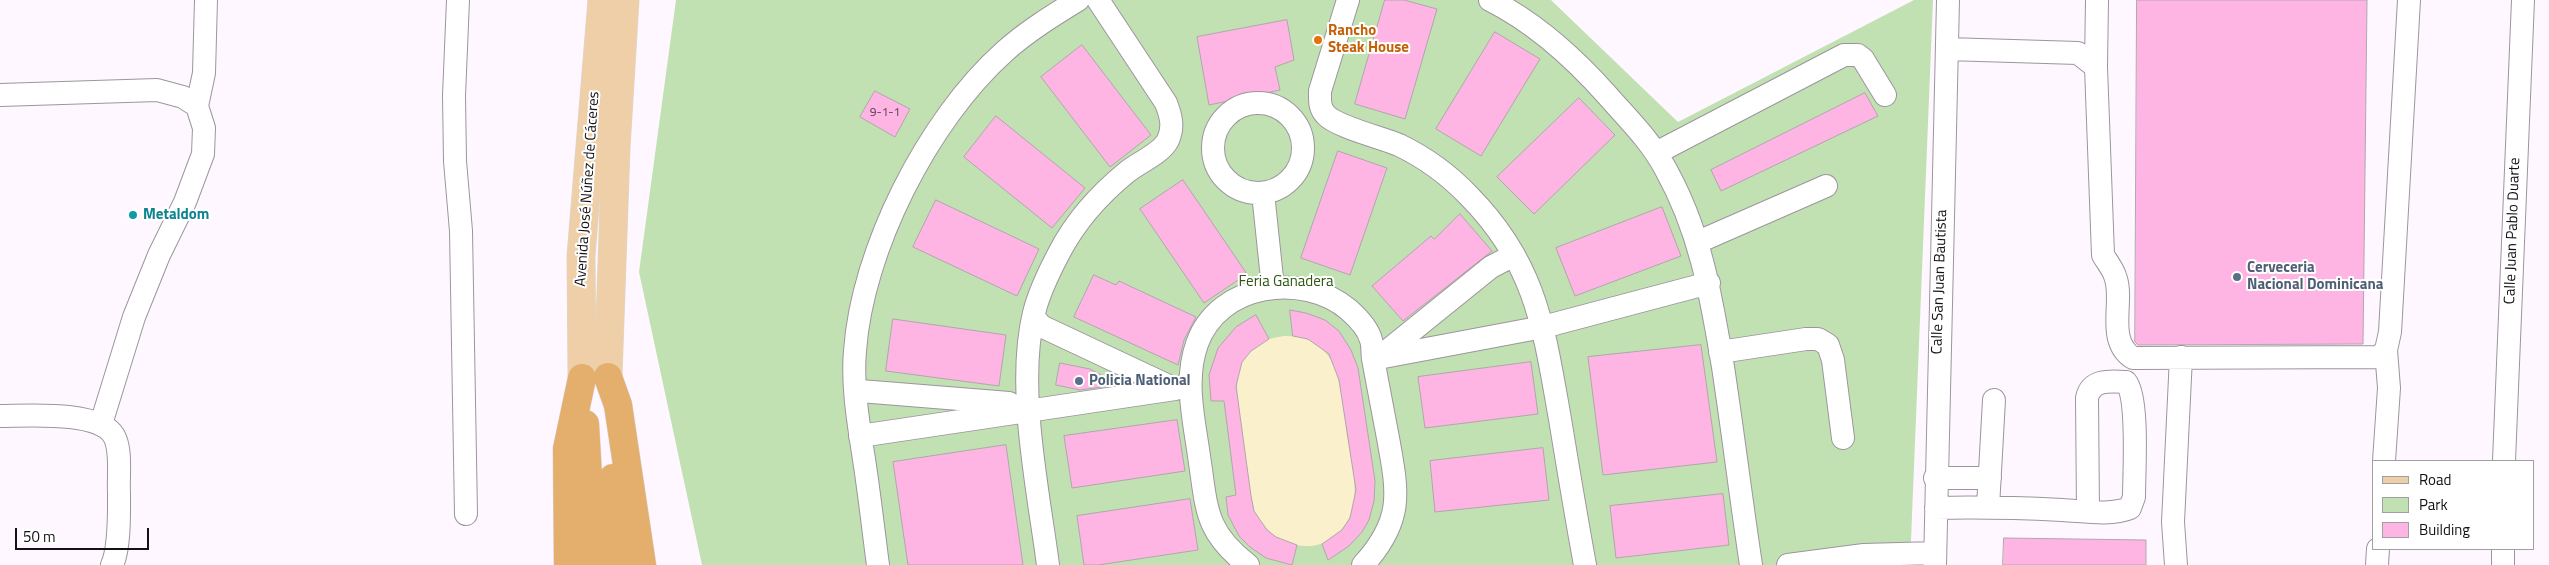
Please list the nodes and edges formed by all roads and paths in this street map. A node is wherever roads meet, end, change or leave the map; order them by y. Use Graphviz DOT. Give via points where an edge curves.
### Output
graph roads {
  1 [pos="206,0"];
  2 [pos="458,0"];
  3 [pos="602,0"];
  4 [pos="625,0"];
  5 [pos="1078,0"];
  6 [pos="1098,0"];
  7 [pos="1348,0"];
  8 [pos="1490,0"];
  9 [pos="1948,0"];
  10 [pos="2097,0"];
  11 [pos="2409,0"];
  12 [pos="2523,0"];
  13 [pos="1947,49"];
  14 [pos="2096,66"];
  15 [pos="0,95"];
  16 [pos="1886,95"];
  17 [pos="196,106"];
  18 [pos="1656,153"];
  19 [pos="1826,186"];
  20 [pos="1263,193"];
  21 [pos="1698,242"];
  22 [pos="1514,255"];
  23 [pos="1709,283"];
  24 [pos="1272,288"];
  25 [pos="1034,317"];
  26 [pos="1544,327"];
  27 [pos="2386,350"];
  28 [pos="1720,352"];
  29 [pos="2181,357"];
  30 [pos="1375,359"];
  31 [pos="595,377"];
  32 [pos="1183,387"];
  33 [pos="856,388"];
  34 [pos="1994,400"];
  35 [pos="1028,407"];
  36 [pos="0,416"];
  37 [pos="101,424"];
  38 [pos="860,436"];
  39 [pos="1843,438"];
  40 [pos="2384,460"];
  41 [pos="2504,460"];
  42 [pos="1935,478"];
  43 [pos="1990,478"];
  44 [pos="1988,507"];
  45 [pos="1936,508"];
  46 [pos="2088,511"];
  47 [pos="466,514"];
  48 [pos="2378,550"];
  49 [pos="2503,550"];
  50 [pos="1935,559"];
  51 [pos="1863,560"];
  52 [pos="112,565"];
  53 [pos="568,565"];
  54 [pos="593,565"];
  55 [pos="617,565"];
  56 [pos="642,565"];
  57 [pos="878,565"];
  58 [pos="1048,565"];
  59 [pos="1248,565"];
  60 [pos="1363,565"];
  61 [pos="1584,565"];
  62 [pos="1752,565"];
  63 [pos="1788,565"];
  64 [pos="2176,565"];
  65 [pos="2377,565"];
  66 [pos="2503,565"];
  1 -- 17 [label="street" via="204,73"];
  2 -- 47 [label="street" via="454,105 461,231"];
  3 -- 31 [label="main road, Avenida José Núñez de Cáceres" via="581,256"];
  4 -- 31 [label="main road, Avenida José Núñez de Cáceres" via="616,148"];
  5 -- 33 [label="street" via="1044,21 1004,53 970,87 926,150 884,230 869,275 855,351"];
  6 -- 25 [label="street" via="1166,103 1172,128 1168,141 1159,150 1128,171 1086,212 1060,251 1045,282"];
  7 -- 22 [label="street" via="1320,91 1320,105 1326,116 1427,160 1470,196 1507,241"];
  8 -- 18 [label="street" via="1557,46 1592,78 1644,135"];
  9 -- 13 [label="street, Calle San Juan Bautista"];
  10 -- 14 [label="street"];
  11 -- 27 [label="street"];
  12 -- 41 [label="street, Calle Juan Pablo Duarte"];
  13 -- 14 [label="street" via="2078,53"];
  13 -- 42 [label="street, Calle San Juan Bautista"];
  14 -- 29 [label="street" via="2103,256 2116,277 2120,343 2133,358"];
  15 -- 17 [label="street" via="157,90 183,97"];
  16 -- 18 [label="street" via="1863,58 1844,55"];
  17 -- 37 [label="street" via="204,128 203,154 134,317"];
  18 -- 21 [label="street"];
  19 -- 21 [label="street"];
  20 -- 20 [label="street" via="1247,192 1232,186 1221,175 1214,161 1212,146 1215,130 1223,117 1236,107 1251,102 1279,107 1291,116 1303,142 1300,163 1289,181"];
  20 -- 24 [label="street"];
  21 -- 23 [label="street"];
  22 -- 26 [label="street"];
  22 -- 30 [label="street" via="1491,266"];
  23 -- 26 [label="street"];
  23 -- 28 [label="street"];
  24 -- 30 [label="street" via="1289,286 1309,290 1343,305 1367,330"];
  24 -- 32 [label="street" via="1254,290 1214,317 1197,343"];
  25 -- 32 [label="street" via="1041,326"];
  25 -- 35 [label="street" via="1027,364"];
  26 -- 30 [label="street"];
  26 -- 61 [label="street"];
  27 -- 29 [label="street" via="2379,356"];
  27 -- 40 [label="street" via="2389,388"];
  28 -- 39 [label="street" via="1806,339 1828,345 1833,360"];
  28 -- 62 [label="street"];
  29 -- 64 [label="street" via="2173,522"];
  30 -- 60 [label="street" via="1397,488 1386,532"];
  31 -- 53 [label="highway" via="567,449"];
  31 -- 54 [label="highway"];
  31 -- 55 [label="highway"];
  31 -- 56 [label="highway" via="618,405"];
  32 -- 35 [label="street"];
  32 -- 59 [label="street" via="1211,524 1225,546"];
  33 -- 35 [label="street" via="860,391"];
  33 -- 38 [label="street"];
  34 -- 43 [label="street"];
  35 -- 38 [label="street"];
  35 -- 58 [label="street"];
  36 -- 37 [label="street" via="86,419"];
  37 -- 52 [label="street" via="114,436 118,453 119,515"];
  38 -- 57 [label="street"];
  42 -- 43 [label="street"];
  42 -- 45 [label="street, Calle San Juan Bautista"];
  43 -- 44 [label="street"];
  44 -- 45 [label="street"];
  44 -- 46 [label="street"];
  45 -- 50 [label="street, Calle San Juan Bautista"];
  46 -- 46 [label="street" via="2089,389 2096,383 2126,382 2132,389 2134,496 2130,508 2122,511"];
  48 -- 65 [label="street"];
  49 -- 66 [label="street"];
  50 -- 51 [label="street"];
  51 -- 63 [label="street"];
}
